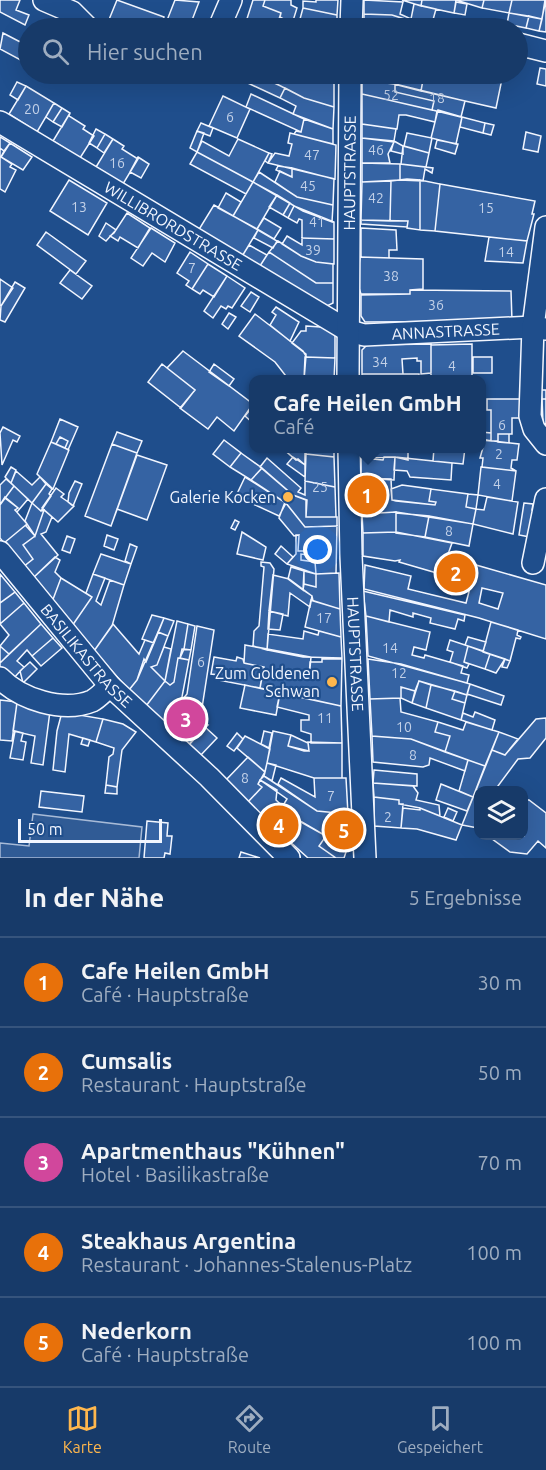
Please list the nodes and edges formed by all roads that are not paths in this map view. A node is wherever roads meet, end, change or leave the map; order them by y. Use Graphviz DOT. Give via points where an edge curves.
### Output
graph roads {
  1 [pos="44,0"];
  2 [pos="231,0"];
  3 [pos="352,0"];
  4 [pos="78,18"];
  5 [pos="223,18"];
  6 [pos="351,18"];
  7 [pos="528,46"];
  8 [pos="546,51"];
  9 [pos="350,84"];
  10 [pos="0,122"];
  11 [pos="546,227"];
  12 [pos="540,328"];
  13 [pos="346,330"];
  14 [pos="348,375"];
  15 [pos="546,444"];
  16 [pos="349,453"];
  17 [pos="546,499"];
  18 [pos="0,552"];
  19 [pos="533,563"];
  20 [pos="0,678"];
  21 [pos="110,686"];
  22 [pos="289,858"];
  23 [pos="366,858"];
  1 -- 4 [label="street"];
  2 -- 5 [label="street"];
  3 -- 6 [label="street"];
  7 -- 8 [label="street"];
  9 -- 13 [label="street, HAUPTSTRASSE"];
  10 -- 13 [label="street, WILLIBRORDSTRASSE"];
  11 -- 12 [label="street"];
  12 -- 13 [label="street, ANNASTRASSE" via="364,335"];
  12 -- 15 [label="street" via="530,416"];
  13 -- 14 [label="street, HAUPTSTRASSE"];
  16 -- 23 [label="street, HAUPTSTRASSE"];
  17 -- 19 [label="street"];
  18 -- 21 [label="street, BASILIKASTRASSE"];
  20 -- 21 [label="street" via="20,693 54,704 93,701"];
  21 -- 22 [label="street, BASILIKASTRASSE"];
}
